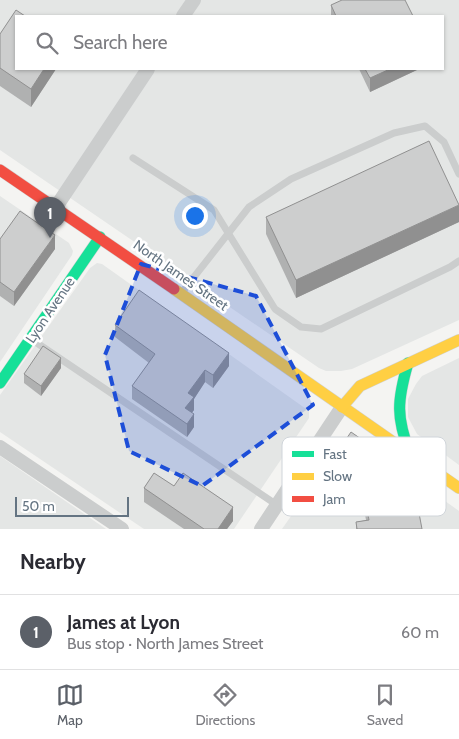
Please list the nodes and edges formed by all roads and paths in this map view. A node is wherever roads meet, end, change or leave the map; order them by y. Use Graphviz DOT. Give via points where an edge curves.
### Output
graph roads {
  1 [pos="194,0"];
  2 [pos="184,15"];
  3 [pos="147,70"];
  4 [pos="133,158"];
  5 [pos="0,170"];
  6 [pos="459,174"];
  7 [pos="56,207"];
  8 [pos="229,232"];
  9 [pos="100,236"];
  10 [pos="459,260"];
  11 [pos="181,294"];
  12 [pos="30,338"];
  13 [pos="459,340"];
  14 [pos="408,364"];
  15 [pos="0,383"];
  16 [pos="342,407"];
  17 [pos="322,437"];
  18 [pos="385,437"];
  19 [pos="404,437"];
  20 [pos="0,446"];
  21 [pos="446,479"];
  22 [pos="459,488"];
  23 [pos="282,498"];
  24 [pos="277,506"];
  25 [pos="122,529"];
  26 [pos="260,529"];
  1 -- 2 [label="street"];
  3 -- 7 [label="street"];
  4 -- 8 [label="lane" via="214,210"];
  5 -- 7 [label="main road, North James Street"];
  6 -- 8 [label="lane" via="444,142 425,126 394,134 291,179 248,207"];
  7 -- 9 [label="main road, North James Street"];
  8 -- 10 [label="lane" via="275,309 301,327 321,329"];
  8 -- 11 [label="lane"];
  9 -- 11 [label="main road, North James Street"];
  9 -- 12 [label="main road, Lyon Avenue"];
  11 -- 16 [label="main road, North James Street"];
  12 -- 15 [label="main road, Lyon Avenue"];
  12 -- 24 [label="lane"];
  13 -- 14 [label="main road"];
  14 -- 16 [label="main road" via="360,386"];
  14 -- 19 [label="main road" via="399,391 398,410"];
  16 -- 17 [label="street"];
  16 -- 18 [label="main road, North James Street"];
  20 -- 25 [label="street"];
  21 -- 22 [label="main road, North James Street"];
  23 -- 24 [label="street"];
  24 -- 26 [label="street"];
}
